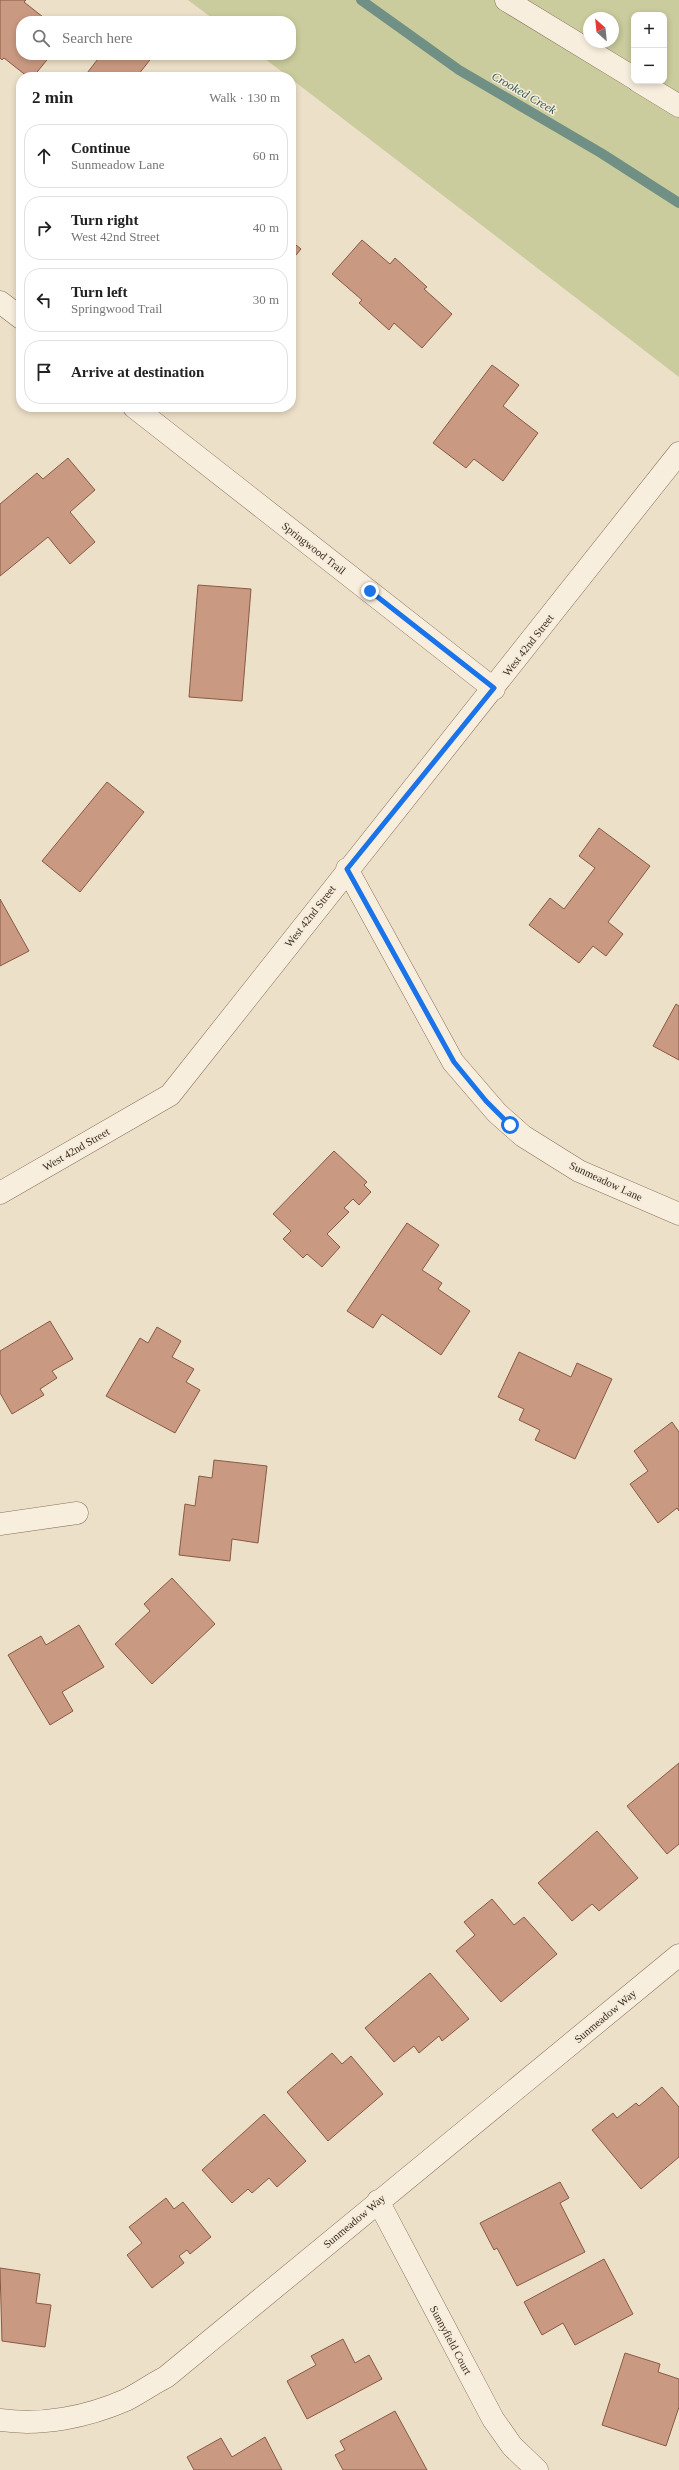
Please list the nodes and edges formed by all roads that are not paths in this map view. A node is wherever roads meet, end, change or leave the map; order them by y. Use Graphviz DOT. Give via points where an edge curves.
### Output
graph roads {
  1 [pos="506,0"];
  2 [pos="631,76"];
  3 [pos="643,84"];
  4 [pos="679,106"];
  5 [pos="0,302"];
  6 [pos="16,314"];
  7 [pos="140,412"];
  8 [pos="679,453"];
  9 [pos="494,688"];
  10 [pos="347,869"];
  11 [pos="0,1193"];
  12 [pos="679,1214"];
  13 [pos="77,1513"];
  14 [pos="0,1524"];
  15 [pos="679,1954"];
  16 [pos="378,2201"];
  17 [pos="0,2420"];
  18 [pos="536,2470"];
  1 -- 2 [label="street"];
  3 -- 4 [label="street"];
  5 -- 6 [label="street"];
  7 -- 9 [label="street, Springwood Trail"];
  8 -- 9 [label="street, West 42nd Street"];
  9 -- 10 [label="street, West 42nd Street"];
  10 -- 11 [label="street, West 42nd Street" via="170,1095"];
  10 -- 12 [label="street, Sunmeadow Lane" via="454,1062 497,1113 523,1136 579,1171"];
  13 -- 14 [label="street"];
  15 -- 16 [label="street, Sunmeadow Way"];
  16 -- 17 [label="street, Sunmeadow Way" via="177,2368 137,2394 97,2411 46,2422"];
  16 -- 18 [label="street, Sunnyfield Court" via="493,2419 512,2446"];
}
